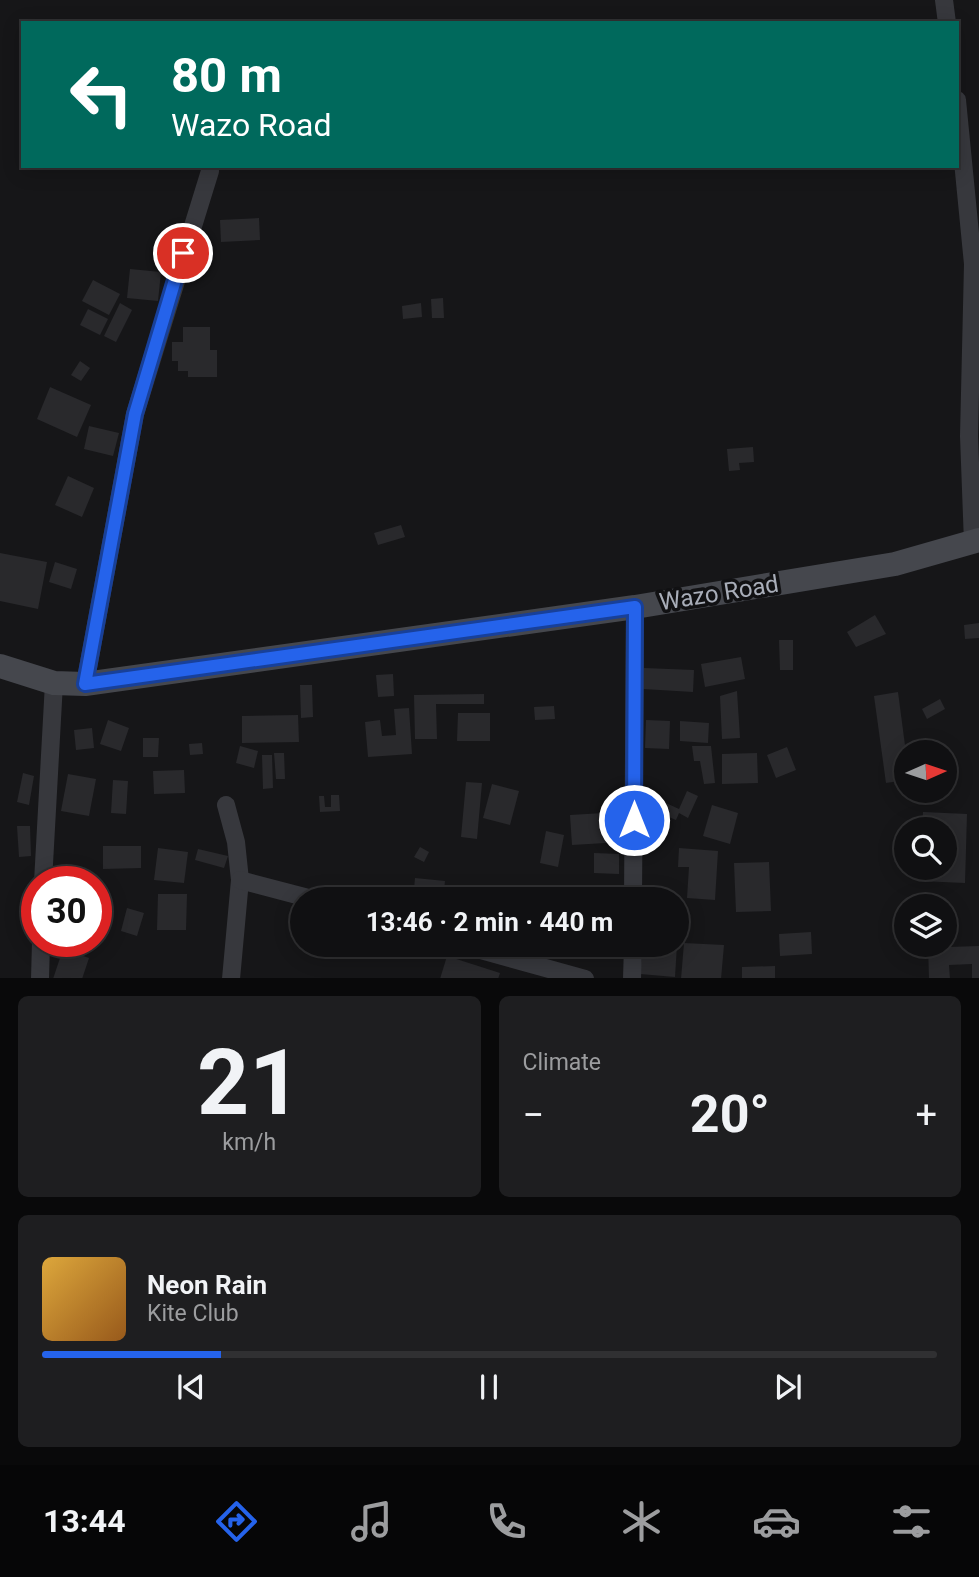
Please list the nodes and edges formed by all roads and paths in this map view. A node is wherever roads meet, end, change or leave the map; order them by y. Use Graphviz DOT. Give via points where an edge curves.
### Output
graph roads {
  1 [pos="944,0"];
  2 [pos="947,21"];
  3 [pos="959,107"];
  4 [pos="972,156"];
  5 [pos="211,170"];
  6 [pos="976,542"];
  7 [pos="635,607"];
  8 [pos="0,666"];
  9 [pos="54,682"];
  10 [pos="85,684"];
  11 [pos="226,804"];
  12 [pos="44,866"];
  13 [pos="240,880"];
  14 [pos="633,887"];
  15 [pos="290,893"];
  16 [pos="41,957"];
  17 [pos="507,957"];
  18 [pos="633,957"];
  19 [pos="40,978"];
  20 [pos="231,978"];
  21 [pos="585,978"];
  22 [pos="632,978"];
  1 -- 2 [label="street"];
  3 -- 4 [label="street"];
  4 -- 6 [label="street" via="969,436"];
  5 -- 10 [label="street" via="135,414"];
  6 -- 7 [label="main road, Wazo Road" via="895,564"];
  7 -- 10 [label="main road, Wazo Road"];
  7 -- 14 [label="street"];
  8 -- 9 [label="main road, Wazo Road"];
  9 -- 10 [label="main road, Wazo Road"];
  9 -- 12 [label="street"];
  11 -- 13 [label="street"];
  13 -- 15 [label="street"];
  13 -- 20 [label="street"];
  16 -- 19 [label="street"];
  17 -- 21 [label="street"];
  18 -- 22 [label="street"];
}
